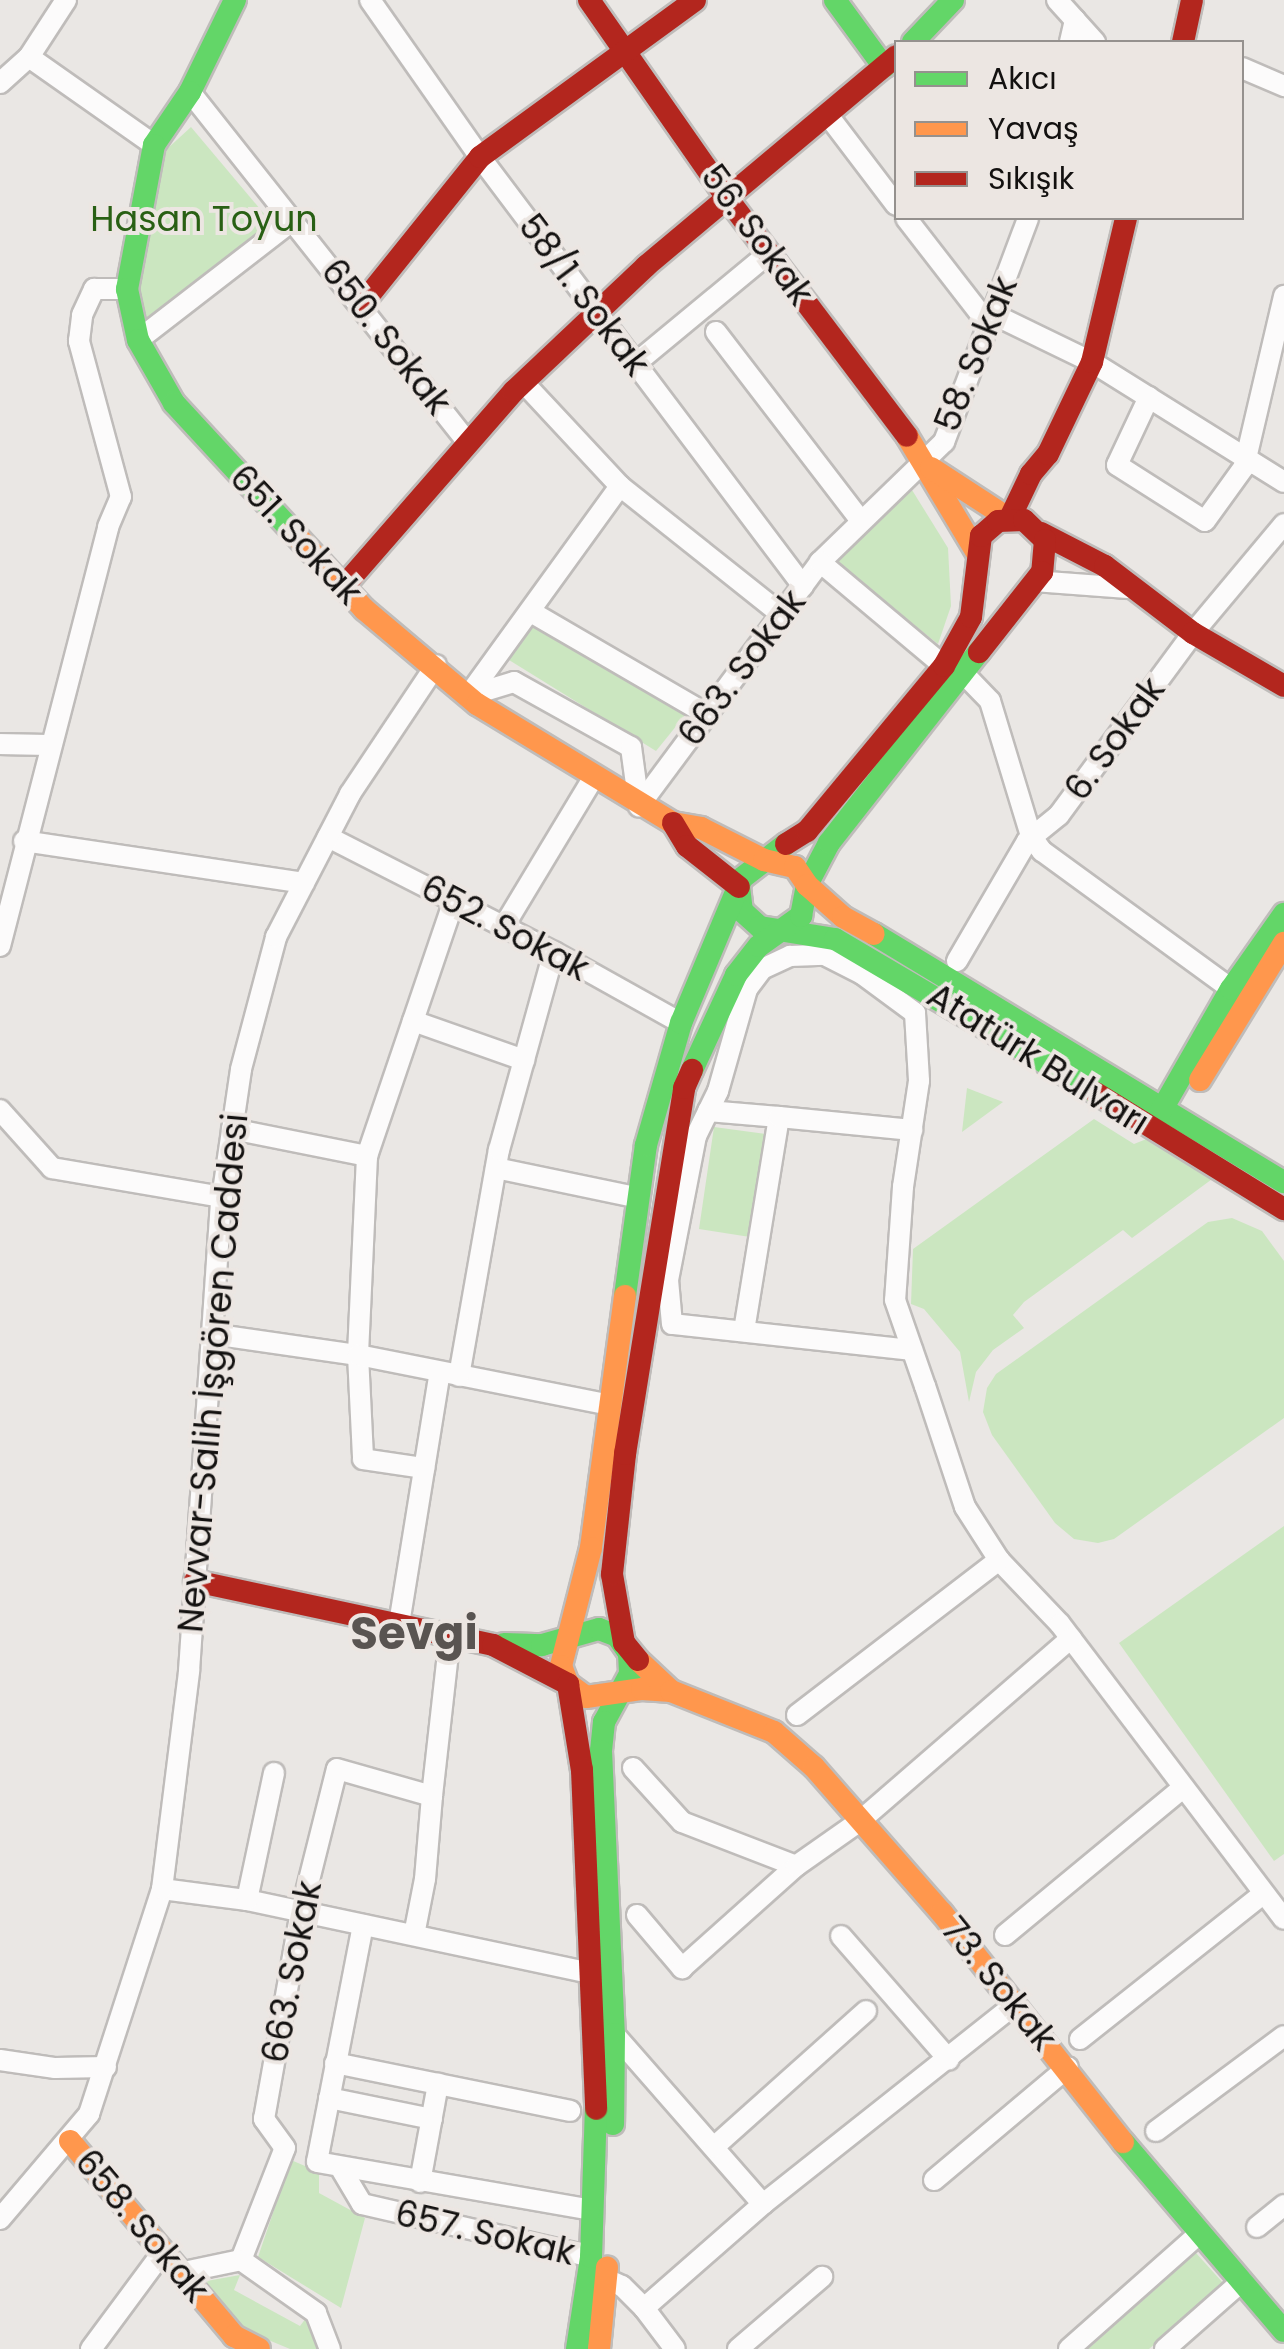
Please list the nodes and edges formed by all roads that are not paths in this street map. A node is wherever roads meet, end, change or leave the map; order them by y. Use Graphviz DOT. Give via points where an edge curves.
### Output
graph roads {
  1 [pos="66,0"];
  2 [pos="234,0"];
  3 [pos="370,0"];
  4 [pos="589,0"];
  5 [pos="695,0"];
  6 [pos="835,0"];
  7 [pos="954,0"];
  8 [pos="1057,0"];
  9 [pos="1192,0"];
  10 [pos="1075,20"];
  11 [pos="915,40"];
  12 [pos="1070,40"];
  13 [pos="1093,40"];
  14 [pos="1184,40"];
  15 [pos="626,52"];
  16 [pos="29,57"];
  17 [pos="890,62"];
  18 [pos="1244,69"];
  19 [pos="0,83"];
  20 [pos="1284,86"];
  21 [pos="190,92"];
  22 [pos="827,114"];
  23 [pos="154,144"];
  24 [pos="480,158"];
  25 [pos="728,198"];
  26 [pos="894,202"];
  27 [pos="292,220"];
  28 [pos="1027,220"];
  29 [pos="1126,220"];
  30 [pos="917,222"];
  31 [pos="769,253"];
  32 [pos="127,289"];
  33 [pos="1284,300"];
  34 [pos="362,304"];
  35 [pos="598,311"];
  36 [pos="991,319"];
  37 [pos="716,332"];
  38 [pos="138,340"];
  39 [pos="1092,362"];
  40 [pos="636,363"];
  41 [pos="523,382"];
  42 [pos="1150,398"];
  43 [pos="468,443"];
  44 [pos="1246,460"];
  45 [pos="927,463"];
  46 [pos="1284,482"];
  47 [pos="620,486"];
  48 [pos="860,520"];
  49 [pos="1023,523"];
  50 [pos="1284,524"];
  51 [pos="977,556"];
  52 [pos="820,562"];
  53 [pos="1032,582"];
  54 [pos="344,586"];
  55 [pos="803,586"];
  56 [pos="1128,588"];
  57 [pos="531,612"];
  58 [pos="782,616"];
  59 [pos="1193,634"];
  60 [pos="436,665"];
  61 [pos="954,670"];
  62 [pos="1284,686"];
  63 [pos="468,696"];
  64 [pos="708,715"];
  65 [pos="0,744"];
  66 [pos="51,745"];
  67 [pos="594,777"];
  68 [pos="639,806"];
  69 [pos="672,823"];
  70 [pos="1031,836"];
  71 [pos="328,837"];
  72 [pos="24,841"];
  73 [pos="764,860"];
  74 [pos="304,883"];
  75 [pos="807,885"];
  76 [pos="738,887"];
  77 [pos="454,901"];
  78 [pos="1284,914"];
  79 [pos="504,926"];
  80 [pos="784,928"];
  81 [pos="0,946"];
  82 [pos="1283,946"];
  83 [pos="554,952"];
  84 [pos="957,961"];
  85 [pos="1231,989"];
  86 [pos="413,1021"];
  87 [pos="681,1022"];
  88 [pos="524,1060"];
  89 [pos="0,1110"];
  90 [pos="708,1111"];
  91 [pos="779,1117"];
  92 [pos="1164,1123"];
  93 [pos="232,1129"];
  94 [pos="912,1130"];
  95 [pos="367,1156"];
  96 [pos="496,1168"];
  97 [pos="1284,1182"];
  98 [pos="222,1197"];
  99 [pos="639,1198"];
  100 [pos="1284,1210"];
  101 [pos="660,1322"];
  102 [pos="744,1332"];
  103 [pos="212,1334"];
  104 [pos="912,1350"];
  105 [pos="358,1355"];
  106 [pos="450,1374"];
  107 [pos="610,1404"];
  108 [pos="424,1468"];
  109 [pos="998,1560"];
  110 [pos="195,1581"];
  111 [pos="398,1624"];
  112 [pos="450,1635"];
  113 [pos="1070,1638"];
  114 [pos="572,1639"];
  115 [pos="624,1643"];
  116 [pos="493,1644"];
  117 [pos="568,1684"];
  118 [pos="616,1692"];
  119 [pos="671,1692"];
  120 [pos="797,1715"];
  121 [pos="633,1768"];
  122 [pos="274,1773"];
  123 [pos="1184,1788"];
  124 [pos="432,1796"];
  125 [pos="864,1817"];
  126 [pos="796,1866"];
  127 [pos="162,1888"];
  128 [pos="1263,1894"];
  129 [pos="247,1900"];
  130 [pos="301,1912"];
  131 [pos="638,1914"];
  132 [pos="1284,1919"];
  133 [pos="364,1924"];
  134 [pos="1005,1935"];
  135 [pos="414,1936"];
  136 [pos="841,1936"];
  137 [pos="587,1972"];
  138 [pos="1015,2004"];
  139 [pos="866,2011"];
  140 [pos="614,2034"];
  141 [pos="1284,2036"];
  142 [pos="1080,2040"];
  143 [pos="0,2060"];
  144 [pos="949,2060"];
  145 [pos="335,2063"];
  146 [pos="106,2067"];
  147 [pos="1068,2067"];
  148 [pos="438,2084"];
  149 [pos="329,2098"];
  150 [pos="570,2111"];
  151 [pos="432,2119"];
  152 [pos="1156,2131"];
  153 [pos="70,2140"];
  154 [pos="285,2148"];
  155 [pos="714,2148"];
  156 [pos="317,2162"];
  157 [pos="340,2167"];
  158 [pos="934,2180"];
  159 [pos="420,2182"];
  160 [pos="763,2204"];
  161 [pos="1284,2205"];
  162 [pos="593,2210"];
  163 [pos="0,2219"];
  164 [pos="1257,2227"];
  165 [pos="1200,2233"];
  166 [pos="162,2253"];
  167 [pos="591,2257"];
  168 [pos="241,2260"];
  169 [pos="180,2273"];
  170 [pos="822,2277"];
  171 [pos="606,2279"];
  172 [pos="1242,2281"];
  173 [pos="644,2308"];
  174 [pos="1284,2331"];
  175 [pos="91,2349"];
  176 [pos="260,2349"];
  177 [pos="330,2349"];
  178 [pos="577,2349"];
  179 [pos="599,2349"];
  180 [pos="675,2349"];
  181 [pos="738,2349"];
  182 [pos="1069,2349"];
  183 [pos="1165,2349"];
  1 -- 16 [label="street"];
  2 -- 21 [label="street, 651. Sokak"];
  3 -- 24 [label="street, 58/1. Sokak"];
  4 -- 15 [label="street, 56. Sokak"];
  5 -- 15 [label="street"];
  6 -- 17 [label="street"];
  7 -- 11 [label="street"];
  8 -- 10 [label="street"];
  9 -- 14 [label="street"];
  10 -- 12 [label="street"];
  10 -- 13 [label="street"];
  15 -- 24 [label="street"];
  15 -- 25 [label="street, 56. Sokak"];
  16 -- 19 [label="street"];
  16 -- 23 [label="street"];
  17 -- 22 [label="street"];
  18 -- 20 [label="street"];
  21 -- 23 [label="street, 651. Sokak"];
  21 -- 27 [label="street, 650. Sokak"];
  22 -- 25 [label="street"];
  22 -- 26 [label="street"];
  23 -- 32 [label="street, 651. Sokak"];
  24 -- 34 [label="street"];
  24 -- 35 [label="street, 58/1. Sokak"];
  25 -- 31 [label="street, 56. Sokak"];
  25 -- 35 [label="street"];
  27 -- 34 [label="street, 650. Sokak"];
  27 -- 38 [label="street"];
  28 -- 36 [label="street, 58. Sokak"];
  29 -- 39 [label="street"];
  30 -- 36 [label="street"];
  31 -- 40 [label="street"];
  31 -- 45 [label="street, 56. Sokak"];
  32 -- 38 [label="street, 651. Sokak"];
  32 -- 66 [label="street" via="94,289 82,315 79,341 121,497"];
  33 -- 44 [label="street"];
  34 -- 43 [label="street, 650. Sokak"];
  35 -- 40 [label="street, 58/1. Sokak"];
  35 -- 41 [label="street"];
  36 -- 39 [label="street"];
  36 -- 45 [label="street, 58. Sokak" via="944,442"];
  37 -- 48 [label="street"];
  38 -- 54 [label="street, 651. Sokak" via="174,403"];
  39 -- 42 [label="street"];
  39 -- 49 [label="street" via="1048,454 1031,474"];
  40 -- 55 [label="street, 58/1. Sokak"];
  41 -- 43 [label="street"];
  41 -- 47 [label="street"];
  42 -- 44 [label="street"];
  42 -- 44 [label="street" via="1118,464 1161,493 1205,521"];
  43 -- 54 [label="street"];
  44 -- 46 [label="street"];
  45 -- 48 [label="street, 58. Sokak"];
  45 -- 49 [label="street, 56. Sokak"];
  45 -- 51 [label="street, 56. Sokak"];
  47 -- 57 [label="street"];
  47 -- 58 [label="street"];
  48 -- 52 [label="street, 58. Sokak"];
  49 -- 51 [label="street" via="984,532"];
  49 -- 53 [label="street" via="1047,556"];
  49 -- 56 [label="street, 56. Sokak" via="1105,566"];
  50 -- 59 [label="street, 6. Sokak"];
  51 -- 53 [label="street" via="1000,586"];
  51 -- 61 [label="street" via="971,617"];
  52 -- 55 [label="street, 663. Sokak"];
  52 -- 61 [label="street, 663. Sokak"];
  53 -- 56 [label="street"];
  53 -- 61 [label="street"];
  54 -- 60 [label="street, 651. Sokak"];
  55 -- 58 [label="street, 663. Sokak"];
  56 -- 59 [label="street, 56. Sokak"];
  57 -- 63 [label="street"];
  57 -- 64 [label="street"];
  58 -- 64 [label="street, 663. Sokak"];
  59 -- 62 [label="street, 56. Sokak"];
  59 -- 70 [label="street, 6. Sokak" via="1059,815"];
  60 -- 63 [label="street, 651. Sokak"];
  60 -- 71 [label="street, Nevvar-Salih İşgören Caddesi"];
  61 -- 70 [label="street, 663. Sokak" via="990,702"];
  61 -- 73 [label="street" via="808,831"];
  61 -- 75 [label="street" via="829,842"];
  63 -- 67 [label="street, 651. Sokak"];
  63 -- 68 [label="street" via="514,682 632,748"];
  64 -- 68 [label="street, 663. Sokak"];
  65 -- 66 [label="street"];
  66 -- 72 [label="street"];
  67 -- 68 [label="street, 651. Sokak"];
  67 -- 79 [label="street"];
  68 -- 69 [label="street, 651. Sokak"];
  69 -- 73 [label="street, Atatürk Bulvarı" via="702,828"];
  69 -- 76 [label="street" via="687,846"];
  70 -- 84 [label="street, 6. Sokak"];
  70 -- 85 [label="street" via="1052,862"];
  71 -- 74 [label="street, Nevvar-Salih İşgören Caddesi"];
  71 -- 77 [label="street, 652. Sokak"];
  72 -- 74 [label="street"];
  72 -- 81 [label="street"];
  73 -- 75 [label="street, Atatürk Bulvarı" via="795,867"];
  73 -- 76 [label="street"];
  74 -- 93 [label="street, Nevvar-Salih İşgören Caddesi" via="276,937"];
  75 -- 80 [label="street" via="806,906"];
  75 -- 92 [label="street, Atatürk Bulvarı" via="843,917 941,972"];
  76 -- 80 [label="street, Atatürk Bulvarı" via="750,920"];
  76 -- 87 [label="street"];
  77 -- 79 [label="street, 652. Sokak"];
  77 -- 86 [label="street"];
  78 -- 85 [label="street"];
  79 -- 83 [label="street, 652. Sokak"];
  80 -- 92 [label="street, Atatürk Bulvarı" via="835,939"];
  80 -- 101 [label="street" via="736,976 684,1088"];
  82 -- 92 [label="street"];
  83 -- 87 [label="street, 652. Sokak"];
  83 -- 88 [label="street"];
  85 -- 92 [label="street"];
  86 -- 88 [label="street"];
  86 -- 95 [label="street"];
  87 -- 99 [label="street" via="646,1145"];
  88 -- 96 [label="street"];
  89 -- 98 [label="street" via="52,1168"];
  90 -- 91 [label="street"];
  90 -- 94 [label="street" via="747,989 762,969 790,956 825,955 915,1014 919,1081"];
  90 -- 101 [label="street" via="696,1136"];
  91 -- 94 [label="street"];
  91 -- 102 [label="street"];
  92 -- 97 [label="street, Atatürk Bulvarı"];
  92 -- 100 [label="street, Atatürk Bulvarı"];
  93 -- 95 [label="street"];
  93 -- 98 [label="street, Nevvar-Salih İşgören Caddesi"];
  94 -- 104 [label="street" via="895,1300"];
  95 -- 105 [label="street"];
  96 -- 99 [label="street"];
  96 -- 106 [label="street"];
  98 -- 103 [label="street, Nevvar-Salih İşgören Caddesi"];
  99 -- 107 [label="street"];
  101 -- 102 [label="street"];
  101 -- 115 [label="street" via="625,1454 612,1574"];
  102 -- 104 [label="street"];
  103 -- 105 [label="street"];
  103 -- 110 [label="street, Nevvar-Salih İşgören Caddesi"];
  104 -- 109 [label="street" via="965,1507"];
  105 -- 106 [label="street"];
  105 -- 108 [label="street" via="362,1459"];
  106 -- 107 [label="street"];
  106 -- 108 [label="street"];
  107 -- 114 [label="street"];
  108 -- 111 [label="street"];
  109 -- 113 [label="street"];
  109 -- 120 [label="street"];
  110 -- 111 [label="street"];
  110 -- 127 [label="street, Nevvar-Salih İşgören Caddesi"];
  111 -- 112 [label="street"];
  112 -- 116 [label="street"];
  112 -- 124 [label="street"];
  113 -- 123 [label="street"];
  113 -- 125 [label="street"];
  114 -- 115 [label="street" via="598,1629"];
  114 -- 116 [label="street"];
  114 -- 117 [label="street" via="562,1656"];
  115 -- 118 [label="street" via="630,1674"];
  115 -- 119 [label="street"];
  116 -- 117 [label="street"];
  117 -- 118 [label="street" via="586,1697"];
  117 -- 137 [label="street" via="582,1770"];
  118 -- 119 [label="street"];
  118 -- 140 [label="street" via="600,1751"];
  119 -- 125 [label="street, 73. Sokak" via="774,1732"];
  121 -- 126 [label="street" via="682,1822"];
  122 -- 129 [label="street"];
  123 -- 128 [label="street"];
  123 -- 134 [label="street"];
  124 -- 130 [label="street, 663. Sokak" via="337,1769"];
  124 -- 135 [label="street"];
  125 -- 126 [label="street"];
  125 -- 138 [label="street, 73. Sokak"];
  126 -- 131 [label="street" via="682,1968"];
  127 -- 129 [label="street"];
  127 -- 146 [label="street, Nevvar-Salih İşgören Caddesi"];
  128 -- 132 [label="street"];
  128 -- 142 [label="street"];
  129 -- 130 [label="street"];
  130 -- 133 [label="street"];
  130 -- 154 [label="street, 663. Sokak" via="264,2119"];
  133 -- 135 [label="street"];
  133 -- 145 [label="street"];
  135 -- 137 [label="street"];
  136 -- 144 [label="street"];
  137 -- 162 [label="street" via="596,2120"];
  138 -- 144 [label="street"];
  138 -- 147 [label="street, 73. Sokak"];
  139 -- 155 [label="street"];
  140 -- 155 [label="street"];
  140 -- 171 [label="street"];
  141 -- 152 [label="street"];
  143 -- 146 [label="street"];
  144 -- 160 [label="street"];
  145 -- 148 [label="street"];
  145 -- 149 [label="street"];
  146 -- 153 [label="street, Nevvar-Salih İşgören Caddesi" via="89,2114"];
  147 -- 158 [label="street"];
  147 -- 165 [label="street, 73. Sokak"];
  148 -- 150 [label="street"];
  148 -- 151 [label="street"];
  149 -- 151 [label="street"];
  149 -- 156 [label="street"];
  151 -- 159 [label="street"];
  153 -- 163 [label="street, Nevvar-Salih İşgören Caddesi"];
  153 -- 166 [label="street, 658. Sokak"];
  154 -- 156 [label="street"];
  154 -- 168 [label="street"];
  155 -- 160 [label="street"];
  156 -- 157 [label="street"];
  157 -- 159 [label="street"];
  157 -- 167 [label="street, 657. Sokak" via="362,2204"];
  159 -- 162 [label="street"];
  160 -- 173 [label="street"];
  161 -- 164 [label="street"];
  162 -- 167 [label="street"];
  165 -- 172 [label="street, 73. Sokak"];
  165 -- 182 [label="street"];
  166 -- 169 [label="street, 658. Sokak"];
  166 -- 175 [label="street"];
  167 -- 178 [label="street"];
  168 -- 169 [label="street"];
  168 -- 177 [label="street" via="316,2312"];
  169 -- 176 [label="street, 658. Sokak" via="234,2336"];
  170 -- 181 [label="street"];
  171 -- 173 [label="street"];
  171 -- 179 [label="street"];
  172 -- 174 [label="street, 73. Sokak"];
  172 -- 183 [label="street"];
  173 -- 180 [label="street"];
}
